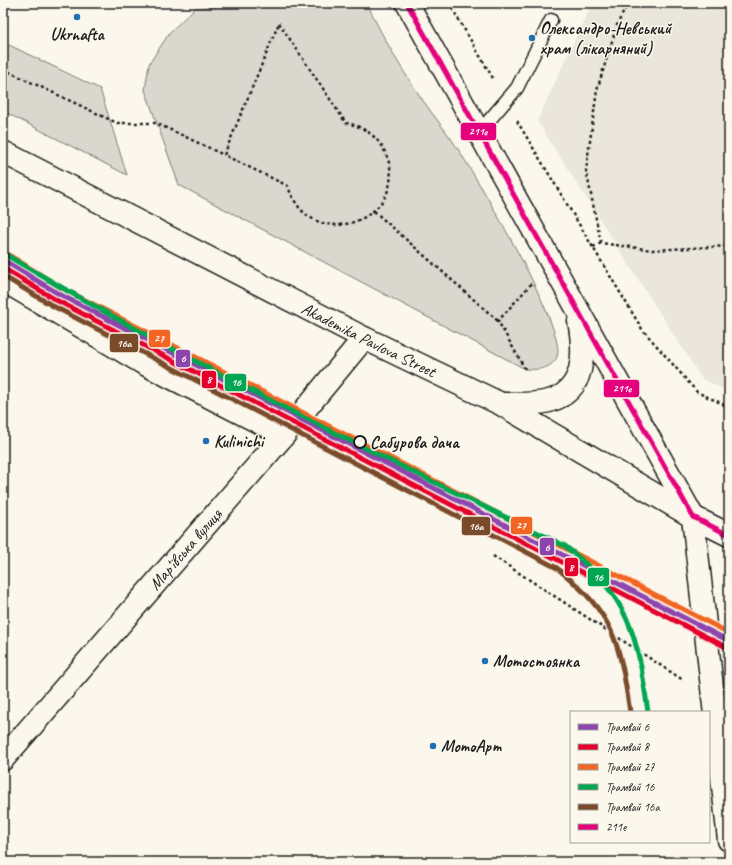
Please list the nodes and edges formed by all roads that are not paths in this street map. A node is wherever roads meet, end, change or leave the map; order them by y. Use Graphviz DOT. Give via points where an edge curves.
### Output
graph roads {
  1 [pos="407,3"];
  2 [pos="551,20"];
  3 [pos="479,132"];
  4 [pos="3,152"];
  5 [pos="3,280"];
  6 [pos="577,310"];
  7 [pos="364,338"];
  8 [pos="501,404"];
  9 [pos="284,435"];
  10 [pos="693,517"];
  11 [pos="729,535"];
  12 [pos="3,759"];
  13 [pos="727,790"];
  14 [pos="729,840"];
  1 -- 3 [label="main road"];
  2 -- 3 [label="lane" via="517,88"];
  3 -- 6 [label="main road"];
  4 -- 7 [label="main road, Akademika Pavlova Street"];
  5 -- 9 [label="main road" via="143,364"];
  6 -- 8 [label="main road" via="582,337 582,368 575,382 564,393 550,401 534,404"];
  6 -- 10 [label="main road"];
  7 -- 8 [label="main road, Akademika Pavlova Street"];
  7 -- 9 [label="main road, Мар'ївська вулиця"];
  8 -- 10 [label="main road, Akademika Pavlova Street"];
  9 -- 12 [label="main road, Мар'ївська вулиця"];
  10 -- 11 [label="main road, Akademika Pavlova Street"];
  10 -- 13 [label="main road" via="713,699"];
  13 -- 14 [label="main road"];
}
